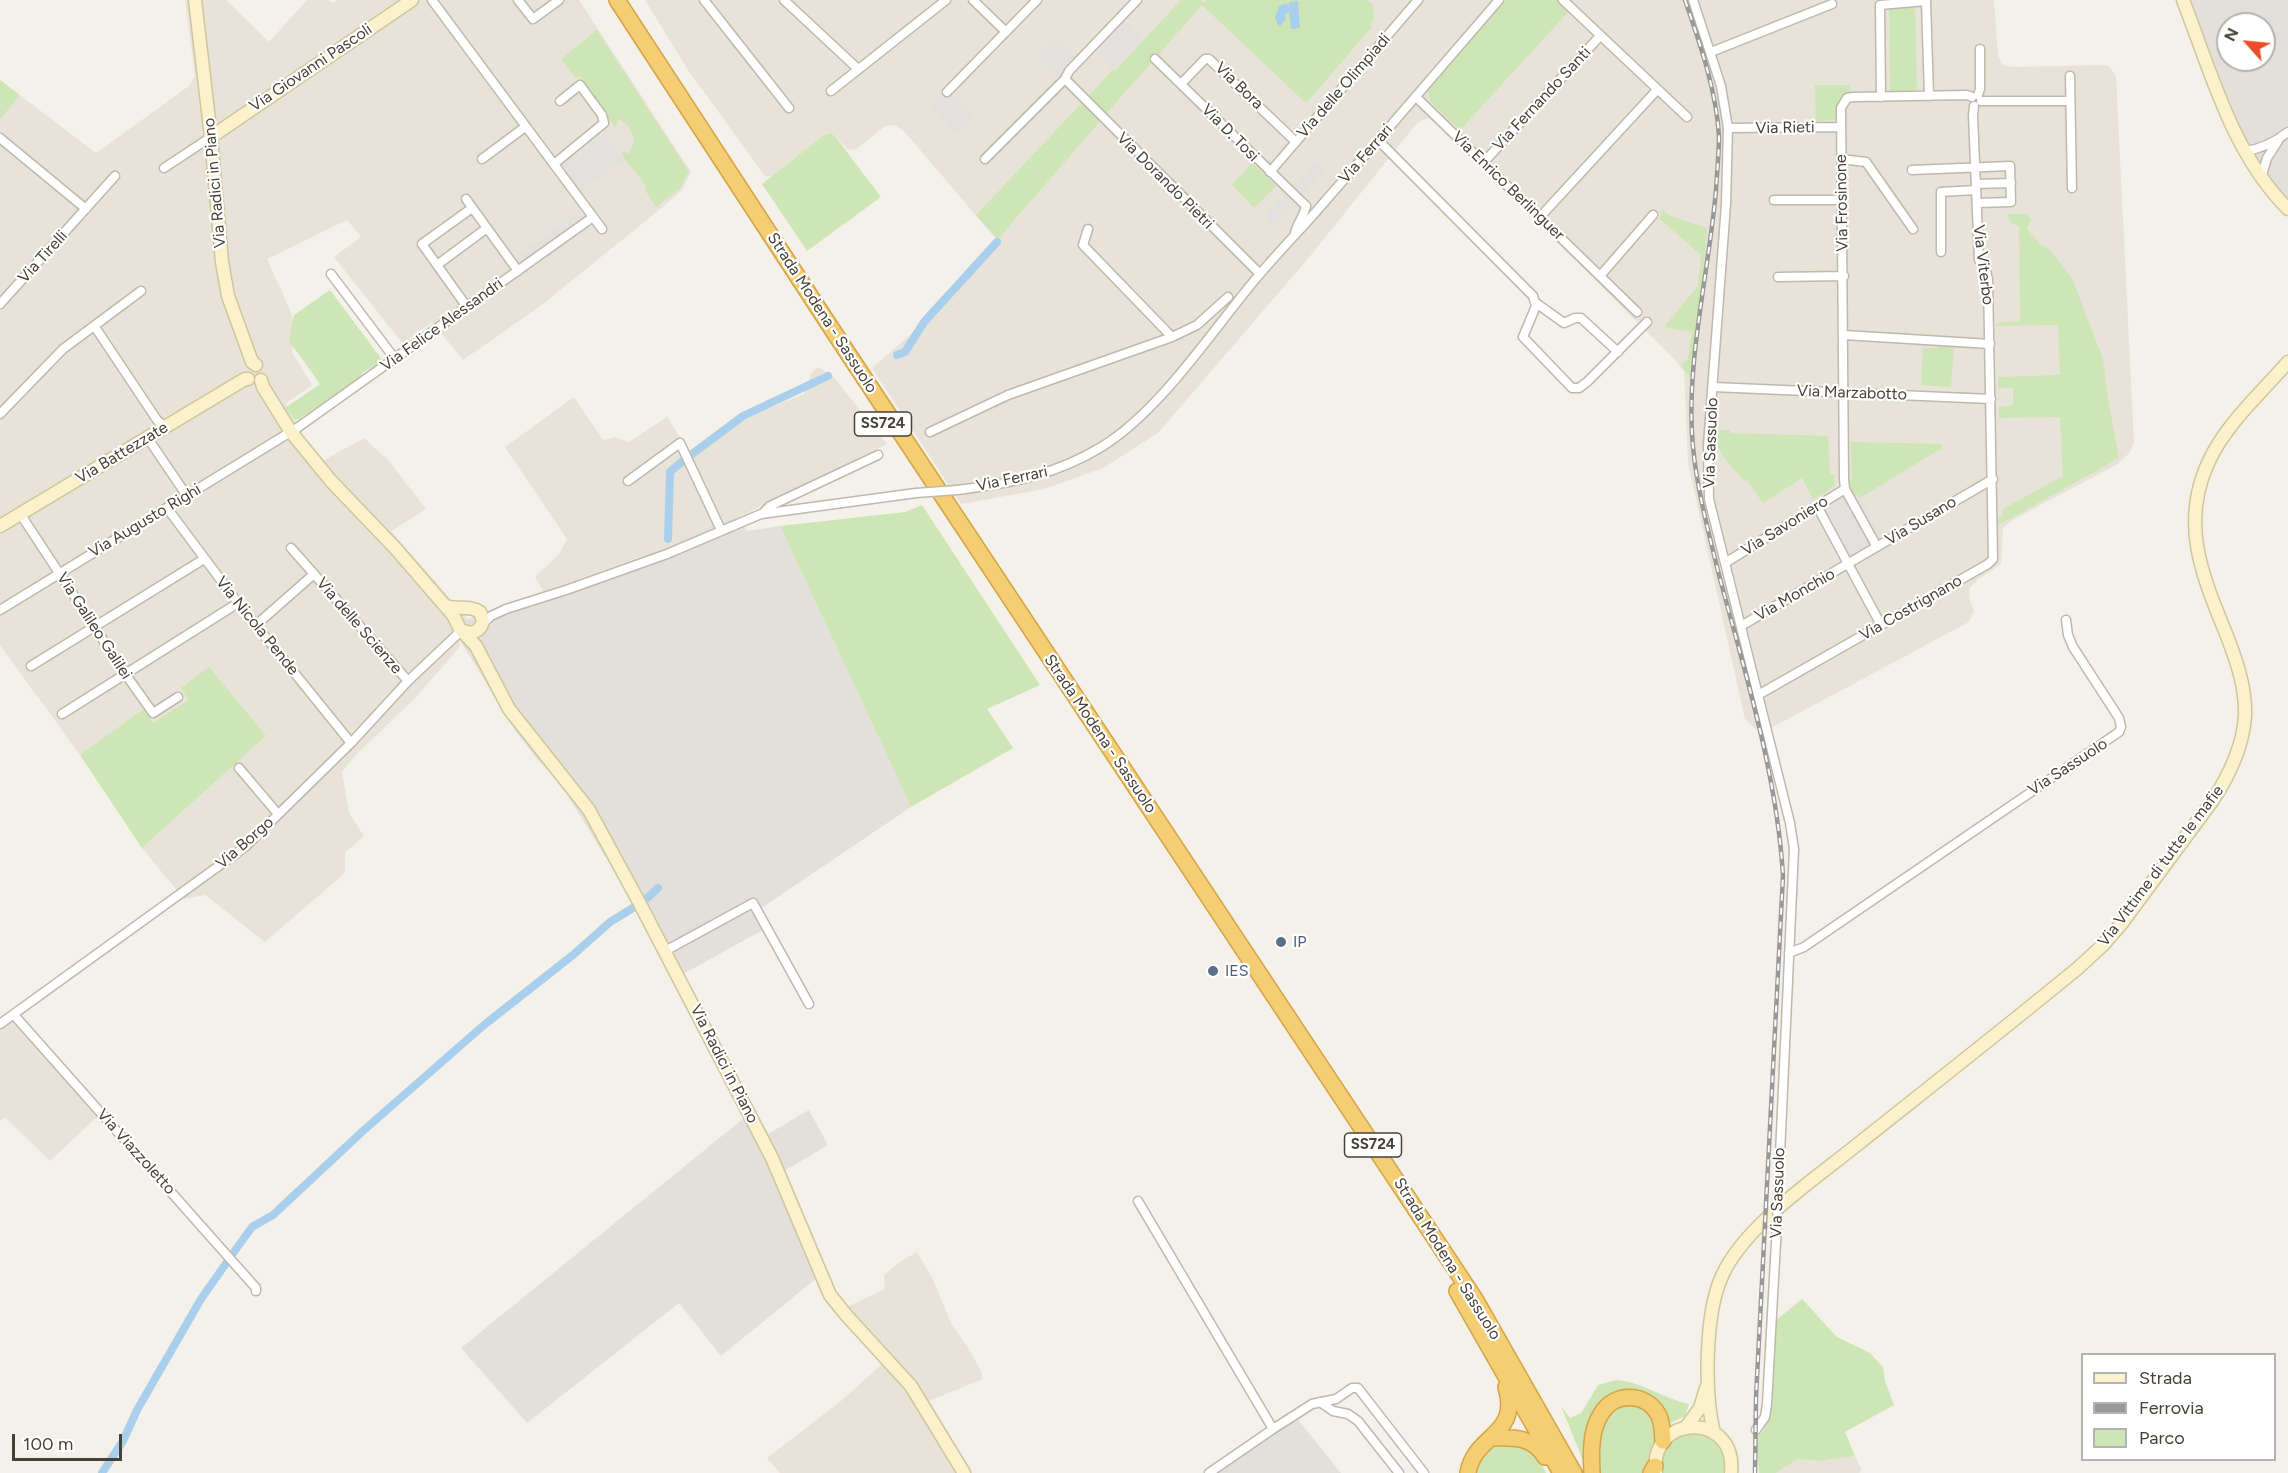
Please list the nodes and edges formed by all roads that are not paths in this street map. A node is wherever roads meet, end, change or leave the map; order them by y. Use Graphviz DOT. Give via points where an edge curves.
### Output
graph roads {
  1 [pos="195,0"];
  2 [pos="412,0"];
  3 [pos="432,0"];
  4 [pos="518,0"];
  5 [pos="559,0"];
  6 [pos="606,0"];
  7 [pos="616,0"];
  8 [pos="704,0"];
  9 [pos="784,0"];
  10 [pos="946,0"];
  11 [pos="973,0"];
  12 [pos="1037,0"];
  13 [pos="1137,0"];
  14 [pos="1418,0"];
  15 [pos="1499,0"];
  16 [pos="1693,0"];
  17 [pos="2184,0"];
  18 [pos="1902,1"];
  19 [pos="1570,2"];
  20 [pos="1832,4"];
  21 [pos="1005,32"];
  22 [pos="1600,36"];
  23 [pos="1980,48"];
  24 [pos="1711,52"];
  25 [pos="1155,59"];
  26 [pos="858,69"];
  27 [pos="2070,76"];
  28 [pos="1065,79"];
  29 [pos="1181,84"];
  30 [pos="1657,90"];
  31 [pos="831,91"];
  32 [pos="947,92"];
  33 [pos="1929,96"];
  34 [pos="1416,97"];
  35 [pos="1881,97"];
  36 [pos="1976,100"];
  37 [pos="560,101"];
  38 [pos="2070,101"];
  39 [pos="789,108"];
  40 [pos="1687,117"];
  41 [pos="525,127"];
  42 [pos="1841,127"];
  43 [pos="1728,128"];
  44 [pos="2288,132"];
  45 [pos="211,137"];
  46 [pos="0,138"];
  47 [pos="1378,140"];
  48 [pos="2278,140"];
  49 [pos="1296,141"];
  50 [pos="2245,151"];
  51 [pos="482,159"];
  52 [pos="985,159"];
  53 [pos="1841,159"];
  54 [pos="1484,162"];
  55 [pos="554,164"];
  56 [pos="164,168"];
  57 [pos="1975,168"];
  58 [pos="1912,170"];
  59 [pos="1270,172"];
  60 [pos="115,176"];
  61 [pos="2262,176"];
  62 [pos="2010,183"];
  63 [pos="1976,187"];
  64 [pos="2072,188"];
  65 [pos="1333,191"];
  66 [pos="466,199"];
  67 [pos="1774,200"];
  68 [pos="1842,200"];
  69 [pos="1977,203"];
  70 [pos="1306,206"];
  71 [pos="472,208"];
  72 [pos="86,209"];
  73 [pos="2288,209"];
  74 [pos="1653,215"];
  75 [pos="593,217"];
  76 [pos="1540,217"];
  77 [pos="487,228"];
  78 [pos="602,229"];
  79 [pos="1088,229"];
  80 [pos="1913,229"];
  81 [pos="1295,235"];
  82 [pos="1941,252"];
  83 [pos="437,265"];
  84 [pos="518,271"];
  85 [pos="331,274"];
  86 [pos="1260,274"];
  87 [pos="1600,276"];
  88 [pos="1844,276"];
  89 [pos="1778,277"];
  90 [pos="141,291"];
  91 [pos="1228,297"];
  92 [pos="2,298"];
  93 [pos="1536,303"];
  94 [pos="467,307"];
  95 [pos="1637,312"];
  96 [pos="1647,322"];
  97 [pos="1197,325"];
  98 [pos="94,327"];
  99 [pos="1210,334"];
  100 [pos="1844,335"];
  101 [pos="1172,337"];
  102 [pos="1990,344"];
  103 [pos="1618,352"];
  104 [pos="395,359"];
  105 [pos="2288,362"];
  106 [pos="253,375"];
  107 [pos="1713,387"];
  108 [pos="1844,393"];
  109 [pos="1991,399"];
  110 [pos="0,414"];
  111 [pos="165,427"];
  112 [pos="291,432"];
  113 [pos="930,432"];
  114 [pos="147,437"];
  115 [pos="878,455"];
  116 [pos="1993,479"];
  117 [pos="628,481"];
  118 [pos="1845,489"];
  119 [pos="187,496"];
  120 [pos="1817,506"];
  121 [pos="166,508"];
  122 [pos="761,514"];
  123 [pos="21,515"];
  124 [pos="0,526"];
  125 [pos="721,530"];
  126 [pos="1877,547"];
  127 [pos="291,548"];
  128 [pos="204,559"];
  129 [pos="1725,563"];
  130 [pos="1849,564"];
  131 [pos="59,573"];
  132 [pos="314,574"];
  133 [pos="238,603"];
  134 [pos="446,606"];
  135 [pos="472,609"];
  136 [pos="506,609"];
  137 [pos="0,610"];
  138 [pos="2066,620"];
  139 [pos="256,625"];
  140 [pos="1881,625"];
  141 [pos="94,626"];
  142 [pos="1741,626"];
  143 [pos="480,627"];
  144 [pos="461,629"];
  145 [pos="480,654"];
  146 [pos="31,666"];
  147 [pos="126,675"];
  148 [pos="408,681"];
  149 [pos="1758,694"];
  150 [pos="178,697"];
  151 [pos="63,714"];
  152 [pos="351,743"];
  153 [pos="239,768"];
  154 [pos="278,814"];
  155 [pos="665,951"];
  156 [pos="1789,952"];
  157 [pos="809,1004"];
  158 [pos="14,1015"];
  159 [pos="0,1024"];
  160 [pos="1137,1201"];
  161 [pos="256,1291"];
  162 [pos="1475,1299"];
  163 [pos="1498,1361"];
  164 [pos="1708,1382"];
  165 [pos="1320,1402"];
  166 [pos="1686,1427"];
  167 [pos="1273,1430"];
  168 [pos="1756,1430"];
  169 [pos="1714,1433"];
  170 [pos="1493,1438"];
  171 [pos="1663,1442"];
  172 [pos="1557,1465"];
  173 [pos="1654,1471"];
  174 [pos="964,1473"];
  175 [pos="1209,1473"];
  176 [pos="1399,1473"];
  177 [pos="1424,1473"];
  178 [pos="1468,1473"];
  179 [pos="1574,1473"];
  180 [pos="1585,1473"];
  181 [pos="1592,1473"];
  182 [pos="1731,1473"];
  1 -- 45 [label="street, Via Radici in Piano"];
  2 -- 45 [label="street, Via Giovanni Pascoli"];
  3 -- 41 [label="street"];
  4 -- 5 [label="street" via="533,19"];
  6 -- 163 [label="highway, Strada Modena - Sassuolo / SS724" via="1466,1304"];
  7 -- 162 [label="highway, Strada Modena - Sassuolo / SS724"];
  8 -- 39 [label="street"];
  9 -- 26 [label="street"];
  10 -- 26 [label="street"];
  11 -- 21 [label="street"];
  12 -- 21 [label="street"];
  13 -- 28 [label="street"];
  14 -- 49 [label="street, Via delle Olimpiadi"];
  15 -- 34 [label="street, Via Ferrari"];
  16 -- 24 [label="street, Via Sassuolo"];
  17 -- 50 [label="street"];
  18 -- 33 [label="street" via="1926,1"];
  18 -- 35 [label="street" via="1880,4"];
  19 -- 22 [label="street"];
  20 -- 24 [label="street"];
  21 -- 32 [label="street"];
  22 -- 30 [label="street"];
  22 -- 54 [label="street, Via Fernando Santi"];
  23 -- 36 [label="street, Via Viterbo" via="1980,89"];
  24 -- 43 [label="street, Via Sassuolo"];
  25 -- 29 [label="street, Via D. Tosi"];
  26 -- 31 [label="street"];
  27 -- 38 [label="street"];
  28 -- 52 [label="street"];
  28 -- 86 [label="street, Via Dorando Pietri"];
  29 -- 49 [label="street, Via Bora" via="1209,59"];
  29 -- 59 [label="street, Via D. Tosi"];
  30 -- 40 [label="street"];
  30 -- 76 [label="street"];
  33 -- 35 [label="street, Via Frosinone"];
  33 -- 36 [label="street, Via Frosinone" via="1967,95"];
  34 -- 47 [label="street, Via Ferrari"];
  34 -- 54 [label="street, Via Enrico Berlinguer"];
  35 -- 42 [label="street, Via Frosinone" via="1847,98 1841,108"];
  36 -- 38 [label="street, Via Frosinone"];
  36 -- 57 [label="street, Via Viterbo" via="1972,115"];
  37 -- 55 [label="street" via="580,85 604,123"];
  38 -- 64 [label="street"];
  41 -- 51 [label="street"];
  41 -- 55 [label="street"];
  42 -- 43 [label="street, Via Rieti"];
  42 -- 53 [label="street, Via Frosinone"];
  43 -- 107 [label="street, Via Sassuolo"];
  44 -- 48 [label="street"];
  45 -- 56 [label="street"];
  45 -- 106 [label="street, Via Radici in Piano" via="222,262 228,296"];
  46 -- 72 [label="street"];
  47 -- 65 [label="street, Via Ferrari"];
  47 -- 93 [label="street"];
  48 -- 50 [label="street"];
  48 -- 61 [label="street"];
  49 -- 59 [label="street, Via delle Olimpiadi"];
  50 -- 61 [label="street"];
  53 -- 68 [label="street, Via Frosinone"];
  53 -- 80 [label="street" via="1866,162"];
  54 -- 76 [label="street, Via Enrico Berlinguer"];
  55 -- 75 [label="street"];
  57 -- 58 [label="street"];
  57 -- 62 [label="street" via="2010,166"];
  57 -- 63 [label="street, Via Viterbo"];
  59 -- 70 [label="street, Via D. Tosi"];
  60 -- 72 [label="street, Via Tirelli"];
  61 -- 73 [label="street"];
  62 -- 63 [label="street"];
  62 -- 69 [label="street" via="2011,202"];
  63 -- 69 [label="street, Via Viterbo"];
  63 -- 82 [label="street" via="1941,192"];
  65 -- 70 [label="street"];
  65 -- 81 [label="street, Via Ferrari"];
  66 -- 71 [label="street"];
  67 -- 68 [label="street"];
  68 -- 88 [label="street, Via Frosinone"];
  69 -- 102 [label="street, Via Viterbo" via="1979,260 1988,279"];
  70 -- 81 [label="street"];
  71 -- 77 [label="street"];
  71 -- 83 [label="street" via="422,244"];
  72 -- 92 [label="street, Via Tirelli"];
  74 -- 87 [label="street"];
  75 -- 78 [label="street"];
  75 -- 84 [label="street, Via Felice Alessandri"];
  76 -- 87 [label="street, Via Enrico Berlinguer"];
  77 -- 83 [label="street"];
  77 -- 84 [label="street"];
  79 -- 101 [label="street" via="1083,245"];
  81 -- 86 [label="street, Via Ferrari"];
  83 -- 94 [label="street"];
  84 -- 94 [label="street, Via Felice Alessandri"];
  85 -- 104 [label="street"];
  86 -- 99 [label="street, Via Ferrari"];
  87 -- 95 [label="street, Via Enrico Berlinguer"];
  88 -- 89 [label="street"];
  88 -- 100 [label="street, Via Frosinone"];
  90 -- 98 [label="street"];
  91 -- 97 [label="street"];
  93 -- 103 [label="street" via="1564,323 1581,318"];
  93 -- 103 [label="street" via="1523,337 1572,388 1580,388"];
  94 -- 104 [label="street, Via Felice Alessandri"];
  96 -- 103 [label="street"];
  97 -- 99 [label="street"];
  97 -- 101 [label="street"];
  98 -- 110 [label="street" via="56,355"];
  98 -- 111 [label="street"];
  99 -- 122 [label="street, Via Ferrari, bridge" via="1158,399 1133,423 1105,445 1042,475 998,485"];
  100 -- 102 [label="street"];
  100 -- 108 [label="street, Via Frosinone"];
  101 -- 113 [label="street" via="1008,395"];
  102 -- 109 [label="street, Via Viterbo"];
  104 -- 112 [label="street, Via Felice Alessandri"];
  105 -- 164 [label="street, Via Vittime di tutte le mafie" via="2218,444 2208,462 2195,508 2198,557 2238,665 2244,692 2242,733 2227,778 2122,922 2086,960 1802,1189 1740,1244 1722,1274 1713,1303"];
  106 -- 111 [label="street, Via Battezzate"];
  106 -- 112 [label="street, Via Radici in Piano"];
  107 -- 108 [label="street, Via Marzabotto"];
  107 -- 129 [label="street, Via Sassuolo" via="1707,487"];
  108 -- 109 [label="street, Via Marzabotto"];
  108 -- 118 [label="street, Via Frosinone"];
  109 -- 116 [label="street"];
  111 -- 114 [label="street, Via Battezzate"];
  112 -- 119 [label="street, Via Augusto Righi"];
  112 -- 134 [label="street, Via Radici in Piano" via="330,481"];
  114 -- 119 [label="street"];
  114 -- 123 [label="street, Via Battezzate"];
  115 -- 122 [label="street, Via Ferrari" via="770,506"];
  116 -- 126 [label="street, Via Susano"];
  116 -- 140 [label="street, Via Costrignano" via="1991,562"];
  117 -- 125 [label="street" via="680,443"];
  118 -- 120 [label="street, Via Savoniero"];
  118 -- 126 [label="street"];
  119 -- 121 [label="street, Via Augusto Righi"];
  120 -- 129 [label="street, Via Savoniero"];
  120 -- 130 [label="street"];
  121 -- 128 [label="street, Via Nicola Pende"];
  121 -- 131 [label="street, Via Augusto Righi"];
  122 -- 125 [label="street, Via Ferrari"];
  123 -- 124 [label="street, Via Battezzate"];
  123 -- 131 [label="street, Via Galileo Galilei"];
  125 -- 136 [label="street, Via Ferrari" via="667,554"];
  126 -- 130 [label="street, Via Susano"];
  127 -- 132 [label="street"];
  128 -- 133 [label="street, Via Nicola Pende"];
  128 -- 141 [label="street"];
  129 -- 142 [label="street, Via Sassuolo"];
  130 -- 140 [label="street"];
  130 -- 142 [label="street, Via Monchio"];
  131 -- 137 [label="street, Via Augusto Righi"];
  131 -- 141 [label="street, Via Galileo Galilei"];
  132 -- 139 [label="street, Via delle Scienze"];
  132 -- 148 [label="street, Via delle Scienze"];
  133 -- 139 [label="street, Via Nicola Pende"];
  133 -- 147 [label="street"];
  134 -- 135 [label="street"];
  134 -- 144 [label="street, Via Radici in Piano"];
  135 -- 136 [label="street, Via Ferrari"];
  135 -- 143 [label="street, Via Radici in Piano" via="482,615"];
  135 -- 144 [label="street" via="459,615"];
  136 -- 143 [label="street, Via Ferrari"];
  138 -- 156 [label="street, Via Sassuolo" via="2073,647 2120,718 2119,732 1804,947"];
  139 -- 152 [label="street, Via Nicola Pende"];
  140 -- 149 [label="street, Via Costrignano"];
  141 -- 146 [label="street"];
  141 -- 147 [label="street, Via Galileo Galilei"];
  142 -- 149 [label="street, Via Sassuolo"];
  143 -- 144 [label="street" via="472,633"];
  143 -- 145 [label="street, Via Radici in Piano"];
  144 -- 145 [label="street, Via Radici in Piano"];
  144 -- 148 [label="street, Via Borgo"];
  145 -- 155 [label="street, Via Radici in Piano" via="509,709 589,810"];
  147 -- 150 [label="street, Via Galileo Galilei" via="153,713"];
  147 -- 151 [label="street"];
  148 -- 152 [label="street, Via Borgo"];
  149 -- 156 [label="street, Via Sassuolo" via="1793,838"];
  152 -- 154 [label="street, Via Borgo"];
  153 -- 154 [label="street"];
  154 -- 158 [label="street, Via Borgo" via="245,848"];
  155 -- 157 [label="street" via="753,903"];
  155 -- 174 [label="street, Via Radici in Piano" via="772,1158 830,1294 919,1396"];
  156 -- 168 [label="street, Via Sassuolo, bridge" via="1767,1404 1765,1417"];
  158 -- 159 [label="street, Via Borgo"];
  158 -- 161 [label="street, Via Viazzoletto"];
  160 -- 167 [label="street"];
  162 -- 172 [label="highway, Strada Modena - Sassuolo / SS724"];
  162 -- 180 [label="highway" via="1528,1372"];
  163 -- 170 [label="highway" via="1511,1402 1508,1417"];
  163 -- 172 [label="highway, Strada Modena - Sassuolo / SS724"];
  164 -- 166 [label="street, Via Vittime di tutte le mafie" via="1700,1408"];
  164 -- 169 [label="street, Via Vittime di tutte le mafie"];
  165 -- 167 [label="street"];
  165 -- 176 [label="street" via="1358,1421"];
  165 -- 177 [label="street" via="1336,1399 1352,1388 1360,1390"];
  166 -- 169 [label="street" via="1696,1426"];
  166 -- 171 [label="street"];
  167 -- 175 [label="street"];
  169 -- 182 [label="street" via="1730,1454"];
  170 -- 172 [label="highway" via="1520,1438 1532,1443"];
  170 -- 178 [label="highway" via="1474,1455"];
  171 -- 173 [label="street"];
  171 -- 181 [label="highway" via="1661,1420 1651,1404 1639,1398 1617,1399 1597,1420"];
  172 -- 179 [label="highway, Strada Modena - Sassuolo / SS724"];
}
